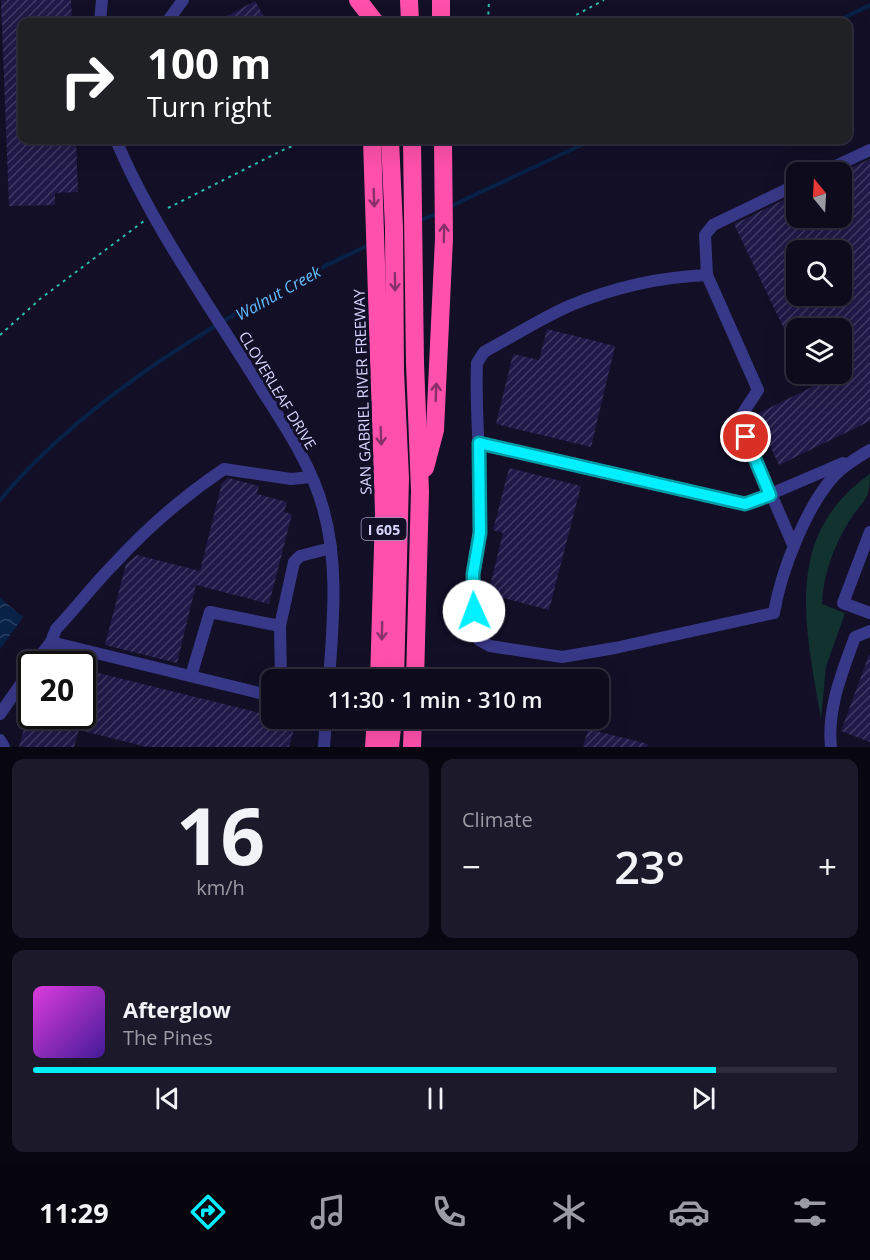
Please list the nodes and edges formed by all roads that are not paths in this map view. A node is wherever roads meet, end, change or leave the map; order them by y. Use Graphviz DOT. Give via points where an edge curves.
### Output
graph roads {
  1 [pos="102,0"];
  2 [pos="183,0"];
  3 [pos="358,0"];
  4 [pos="376,0"];
  5 [pos="409,0"];
  6 [pos="441,0"];
  7 [pos="100,18"];
  8 [pos="170,18"];
  9 [pos="373,18"];
  10 [pos="376,18"];
  11 [pos="410,18"];
  12 [pos="441,18"];
  13 [pos="118,144"];
  14 [pos="372,144"];
  15 [pos="390,144"];
  16 [pos="412,144"];
  17 [pos="443,144"];
  18 [pos="870,150"];
  19 [pos="844,162"];
  20 [pos="786,190"];
  21 [pos="707,275"];
  22 [pos="415,365"];
  23 [pos="479,443"];
  24 [pos="870,450"];
  25 [pos="853,460"];
  26 [pos="311,477"];
  27 [pos="420,491"];
  28 [pos="770,495"];
  29 [pos="870,532"];
  30 [pos="793,545"];
  31 [pos="331,548"];
  32 [pos="870,613"];
  33 [pos="280,626"];
  34 [pos="870,631"];
  35 [pos="51,642"];
  36 [pos="44,651"];
  37 [pos="281,669"];
  38 [pos="330,669"];
  39 [pos="379,669"];
  40 [pos="395,669"];
  41 [pos="403,669"];
  42 [pos="415,669"];
  43 [pos="191,676"];
  44 [pos="18,688"];
  45 [pos="261,693"];
  46 [pos="0,714"];
  47 [pos="325,729"];
  48 [pos="375,729"];
  49 [pos="392,729"];
  50 [pos="399,729"];
  51 [pos="412,729"];
  52 [pos="0,740"];
  53 [pos="4,747"];
  54 [pos="324,747"];
  55 [pos="374,747"];
  56 [pos="390,747"];
  57 [pos="398,747"];
  58 [pos="411,747"];
  59 [pos="831,747"];
  1 -- 7 [label="street"];
  2 -- 8 [label="street"];
  3 -- 9 [label="highway"];
  4 -- 10 [label="highway"];
  5 -- 11 [label="highway"];
  6 -- 12 [label="highway"];
  13 -- 26 [label="street, CLOVERLEAF DRIVE" via="161,226 290,435"];
  14 -- 39 [label="highway, SAN GABRIEL RIVER FREEWAY / I 605, one-way" via="384,513"];
  15 -- 40 [label="highway, one-way" via="400,478"];
  16 -- 22 [label="highway, I 605"];
  27 -- 17 [label="highway, one-way" via="435,430 444,238"];
  18 -- 19 [label="street"];
  20 -- 21 [label="street" via="713,225 705,235"];
  21 -- 23 [label="street" via="678,276 636,285 569,306 484,352 476,371"];
  21 -- 28 [label="street" via="758,390 739,419"];
  22 -- 27 [label="highway, I 605"];
  22 -- 41 [label="highway" via="404,381 407,568"];
  23 -- 28 [label="street" via="745,504"];
  23 -- 30 [label="street" via="480,533 473,574 475,629 479,640 490,646 562,657 774,612"];
  24 -- 25 [label="street"];
  25 -- 28 [label="street"];
  25 -- 30 [label="street" via="835,475"];
  26 -- 31 [label="street, CLOVERLEAF DRIVE" via="323,507"];
  26 -- 35 [label="street" via="291,479 224,469 155,523 117,560 56,629"];
  27 -- 42 [label="highway, I 605"];
  28 -- 30 [label="street"];
  29 -- 32 [label="street" via="843,603"];
  31 -- 33 [label="street" via="300,556 294,562"];
  31 -- 38 [label="street, CLOVERLEAF DRIVE" via="335,590"];
  33 -- 37 [label="street"];
  33 -- 43 [label="street" via="210,612"];
  34 -- 59 [label="street" via="855,637 835,690 829,730"];
  35 -- 36 [label="street"];
  35 -- 43 [label="street"];
  43 -- 45 [label="street"];
  44 -- 46 [label="street"];
  47 -- 54 [label="street"];
  48 -- 55 [label="highway"];
  49 -- 56 [label="highway"];
  50 -- 57 [label="highway"];
  51 -- 58 [label="highway"];
  52 -- 53 [label="street"];
}
